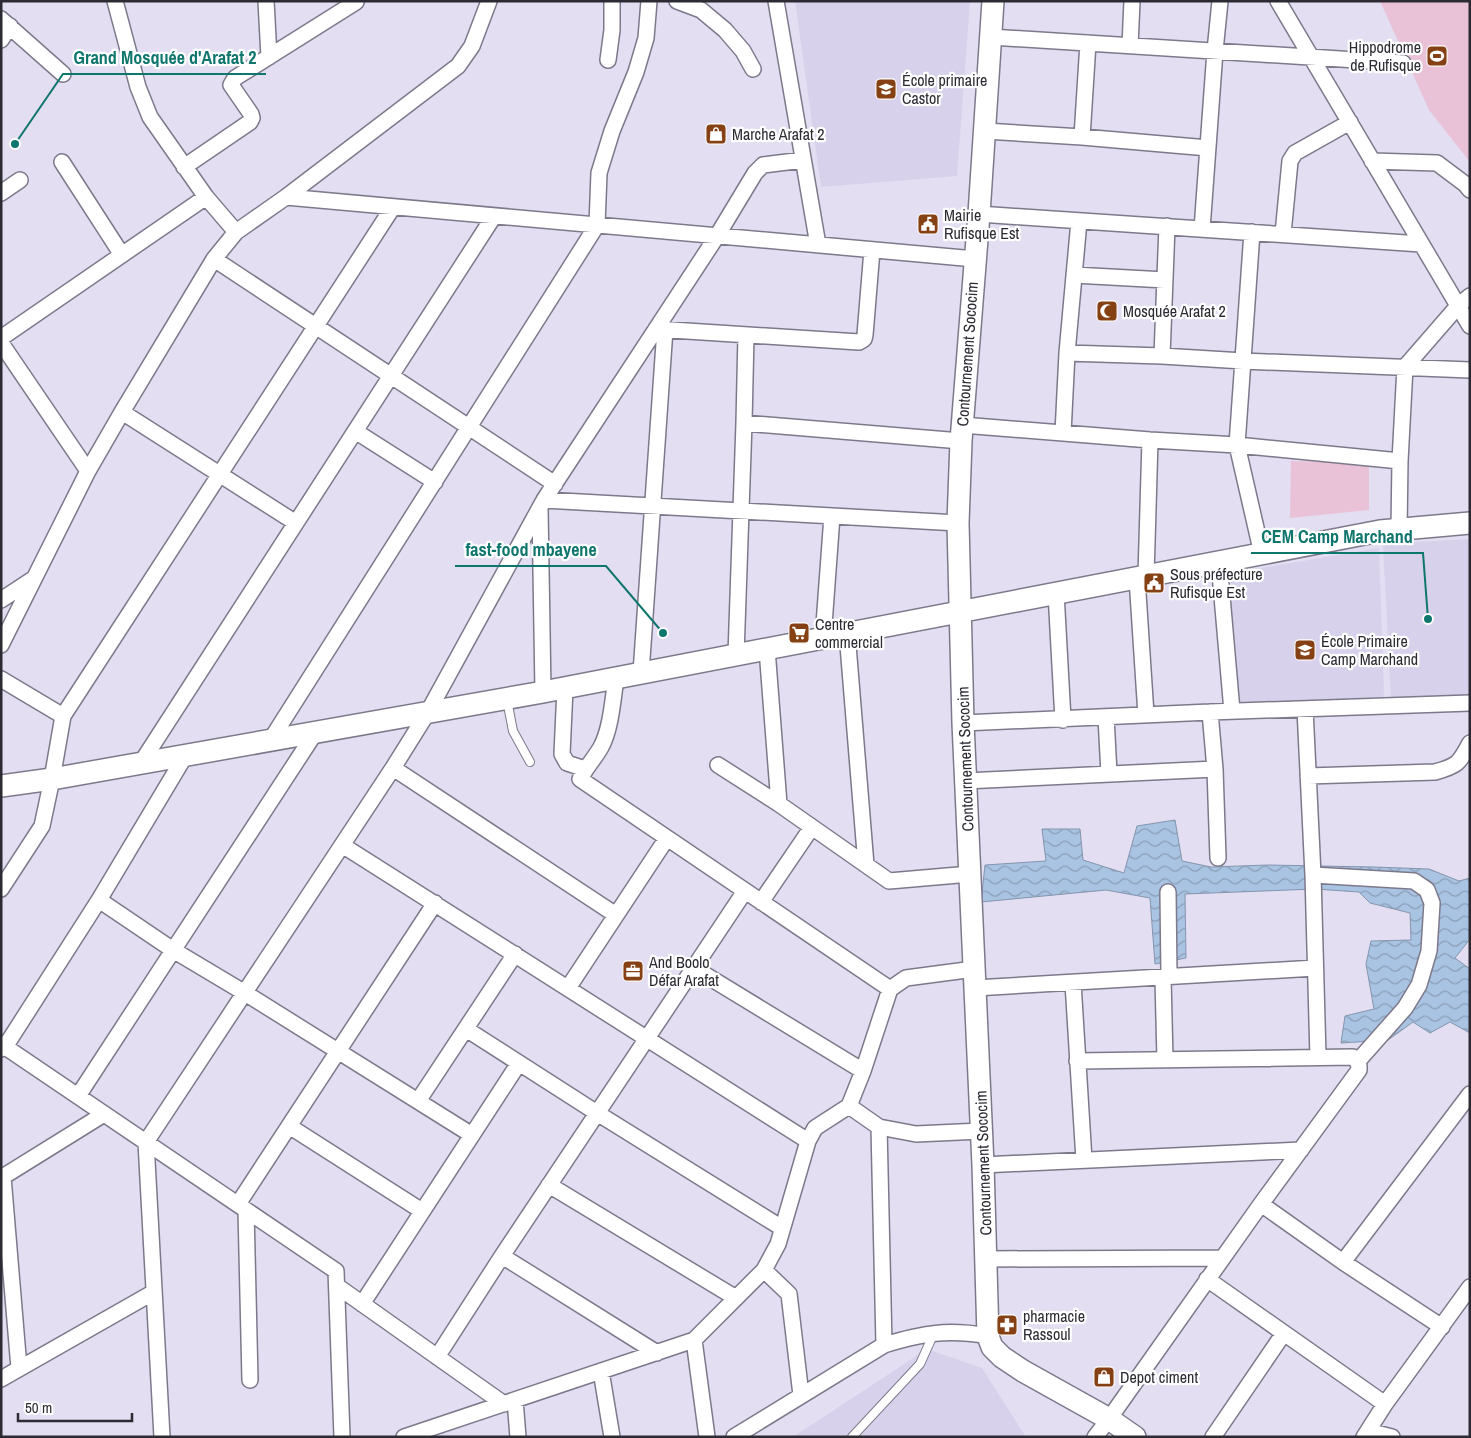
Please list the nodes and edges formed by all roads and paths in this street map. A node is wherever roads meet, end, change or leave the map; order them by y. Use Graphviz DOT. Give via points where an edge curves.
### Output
graph roads {
  1 [pos="115,1"];
  2 [pos="266,1"];
  3 [pos="489,1"];
  4 [pos="612,1"];
  5 [pos="649,1"];
  6 [pos="677,1"];
  7 [pos="776,1"];
  8 [pos="993,1"];
  9 [pos="1132,1"];
  10 [pos="1220,1"];
  11 [pos="1278,1"];
  12 [pos="356,2"];
  13 [pos="6,22"];
  14 [pos="991,37"];
  15 [pos="1,40"];
  16 [pos="1088,43"];
  17 [pos="1130,46"];
  18 [pos="1215,51"];
  19 [pos="269,57"];
  20 [pos="1311,58"];
  21 [pos="608,60"];
  22 [pos="1403,63"];
  23 [pos="752,69"];
  24 [pos="63,74"];
  25 [pos="1350,122"];
  26 [pos="985,131"];
  27 [pos="1082,137"];
  28 [pos="1208,148"];
  29 [pos="803,160"];
  30 [pos="1372,161"];
  31 [pos="62,162"];
  32 [pos="184,167"];
  33 [pos="20,180"];
  34 [pos="1470,190"];
  35 [pos="1,194"];
  36 [pos="286,197"];
  37 [pos="206,198"];
  38 [pos="393,207"];
  39 [pos="979,214"];
  40 [pos="494,216"];
  41 [pos="1079,221"];
  42 [pos="597,225"];
  43 [pos="1167,226"];
  44 [pos="1202,229"];
  45 [pos="236,232"];
  46 [pos="1252,232"];
  47 [pos="1283,234"];
  48 [pos="717,236"];
  49 [pos="1421,244"];
  50 [pos="818,245"];
  51 [pos="872,250"];
  52 [pos="122,255"];
  53 [pos="214,259"];
  54 [pos="975,259"];
  55 [pos="1074,275"];
  56 [pos="1165,280"];
  57 [pos="1464,301"];
  58 [pos="1470,326"];
  59 [pos="315,327"];
  60 [pos="661,329"];
  61 [pos="746,335"];
  62 [pos="1,338"];
  63 [pos="1,344"];
  64 [pos="1067,352"];
  65 [pos="1162,356"];
  66 [pos="1243,361"];
  67 [pos="1405,367"];
  68 [pos="1470,370"];
  69 [pos="391,376"];
  70 [pos="122,412"];
  71 [pos="744,423"];
  72 [pos="469,428"];
  73 [pos="356,431"];
  74 [pos="961,433"];
  75 [pos="1063,433"];
  76 [pos="1150,440"];
  77 [pos="1237,445"];
  78 [pos="1400,461"];
  79 [pos="88,471"];
  80 [pos="219,474"];
  81 [pos="435,482"];
  82 [pos="555,484"];
  83 [pos="542,503"];
  84 [pos="653,506"];
  85 [pos="740,511"];
  86 [pos="832,516"];
  87 [pos="296,523"];
  88 [pos="958,523"];
  89 [pos="1470,523"];
  90 [pos="1399,529"];
  91 [pos="1262,554"];
  92 [pos="1219,562"];
  93 [pos="1142,577"];
  94 [pos="35,578"];
  95 [pos="1056,593"];
  96 [pos="1,600"];
  97 [pos="960,612"];
  98 [pos="847,634"];
  99 [pos="823,638"];
  100 [pos="1,645"];
  101 [pos="767,649"];
  102 [pos="736,655"];
  103 [pos="641,673"];
  104 [pos="616,678"];
  105 [pos="1,679"];
  106 [pos="565,688"];
  107 [pos="543,692"];
  108 [pos="507,698"];
  109 [pos="1470,703"];
  110 [pos="1305,709"];
  111 [pos="428,712"];
  112 [pos="1210,712"];
  113 [pos="1232,712"];
  114 [pos="1146,715"];
  115 [pos="63,716"];
  116 [pos="1106,717"];
  117 [pos="1063,720"];
  118 [pos="963,723"];
  119 [pos="315,732"];
  120 [pos="270,741"];
  121 [pos="1470,743"];
  122 [pos="185,756"];
  123 [pos="530,762"];
  124 [pos="141,763"];
  125 [pos="718,765"];
  126 [pos="393,768"];
  127 [pos="585,769"];
  128 [pos="1215,769"];
  129 [pos="1109,774"];
  130 [pos="1308,776"];
  131 [pos="52,779"];
  132 [pos="965,781"];
  133 [pos="1,786"];
  134 [pos="779,804"];
  135 [pos="812,827"];
  136 [pos="667,838"];
  137 [pos="342,845"];
  138 [pos="1218,858"];
  139 [pos="866,865"];
  140 [pos="970,874"];
  141 [pos="1313,875"];
  142 [pos="1,888"];
  143 [pos="745,891"];
  144 [pos="1168,892"];
  145 [pos="99,900"];
  146 [pos="761,902"];
  147 [pos="436,903"];
  148 [pos="616,915"];
  149 [pos="173,950"];
  150 [pos="515,954"];
  151 [pos="694,968"];
  152 [pos="1315,968"];
  153 [pos="1166,977"];
  154 [pos="975,979"];
  155 [pos="1073,983"];
  156 [pos="568,988"];
  157 [pos="890,989"];
  158 [pos="245,992"];
  159 [pos="466,1028"];
  160 [pos="647,1038"];
  161 [pos="2,1047"];
  162 [pos="338,1051"];
  163 [pos="1318,1057"];
  164 [pos="1165,1060"];
  165 [pos="1077,1061"];
  166 [pos="1358,1062"];
  167 [pos="519,1063"];
  168 [pos="862,1071"];
  169 [pos="1470,1094"];
  170 [pos="78,1096"];
  171 [pos="418,1102"];
  172 [pos="849,1106"];
  173 [pos="597,1113"];
  174 [pos="104,1114"];
  175 [pos="289,1126"];
  176 [pos="879,1127"];
  177 [pos="981,1131"];
  178 [pos="472,1135"];
  179 [pos="808,1141"];
  180 [pos="146,1142"];
  181 [pos="1301,1150"];
  182 [pos="1084,1160"];
  183 [pos="983,1165"];
  184 [pos="2,1177"];
  185 [pos="549,1185"];
  186 [pos="1261,1204"];
  187 [pos="242,1207"];
  188 [pos="422,1212"];
  189 [pos="782,1228"];
  190 [pos="6,1252"];
  191 [pos="502,1256"];
  192 [pos="1222,1258"];
  193 [pos="987,1259"];
  194 [pos="1343,1262"];
  195 [pos="764,1270"];
  196 [pos="1207,1279"];
  197 [pos="336,1286"];
  198 [pos="1470,1288"];
  199 [pos="154,1292"];
  200 [pos="736,1298"];
  201 [pos="362,1304"];
  202 [pos="1442,1327"];
  203 [pos="934,1333"];
  204 [pos="1284,1333"];
  205 [pos="988,1336"];
  206 [pos="694,1340"];
  207 [pos="884,1345"];
  208 [pos="657,1353"];
  209 [pos="437,1357"];
  210 [pos="19,1368"];
  211 [pos="601,1371"];
  212 [pos="1,1379"];
  213 [pos="250,1380"];
  214 [pos="801,1396"];
  215 [pos="510,1402"];
  216 [pos="1385,1404"];
  217 [pos="1109,1419"];
  218 [pos="426,1433"];
  219 [pos="1366,1434"];
  220 [pos="162,1437"];
  221 [pos="342,1437"];
  222 [pos="404,1437"];
  223 [pos="518,1437"];
  224 [pos="612,1437"];
  225 [pos="707,1437"];
  226 [pos="734,1437"];
  227 [pos="852,1437"];
  228 [pos="1095,1437"];
  229 [pos="1135,1437"];
  230 [pos="1213,1437"];
  231 [pos="1392,1437"];
  1 -- 32 [label="street" via="138,87 150,118"];
  2 -- 19 [label="street"];
  3 -- 36 [label="street" via="472,46 458,66"];
  4 -- 21 [label="street"];
  5 -- 42 [label="street" via="646,38 599,174"];
  6 -- 23 [label="street" via="701,10 725,30 743,51"];
  7 -- 29 [label="street"];
  8 -- 14 [label="street, Contournement Sococim"];
  9 -- 17 [label="street"];
  10 -- 18 [label="street"];
  11 -- 20 [label="street"];
  12 -- 19 [label="street"];
  13 -- 15 [label="street"];
  13 -- 24 [label="street"];
  14 -- 16 [label="street"];
  14 -- 26 [label="street, Contournement Sococim"];
  16 -- 17 [label="street"];
  16 -- 27 [label="street"];
  17 -- 18 [label="street"];
  18 -- 20 [label="street"];
  18 -- 28 [label="street"];
  19 -- 32 [label="street" via="235,78 231,85 250,114 250,122"];
  20 -- 22 [label="street"];
  20 -- 25 [label="street"];
  25 -- 30 [label="street"];
  25 -- 47 [label="street" via="1296,153 1290,161"];
  26 -- 27 [label="street"];
  26 -- 39 [label="street, Contournement Sococim"];
  27 -- 28 [label="street"];
  28 -- 44 [label="street"];
  29 -- 48 [label="street" via="763,165"];
  29 -- 50 [label="street"];
  30 -- 34 [label="street" via="1437,163"];
  30 -- 49 [label="street"];
  31 -- 52 [label="street"];
  32 -- 37 [label="street"];
  33 -- 35 [label="street"];
  36 -- 38 [label="street"];
  36 -- 45 [label="street"];
  37 -- 45 [label="street"];
  37 -- 52 [label="street"];
  38 -- 40 [label="street"];
  38 -- 59 [label="street"];
  39 -- 41 [label="street"];
  39 -- 54 [label="street, Contournement Sococim"];
  40 -- 42 [label="street"];
  40 -- 69 [label="street"];
  41 -- 43 [label="street"];
  41 -- 55 [label="street"];
  42 -- 48 [label="street"];
  42 -- 72 [label="street"];
  43 -- 44 [label="street"];
  43 -- 56 [label="street"];
  44 -- 46 [label="street"];
  45 -- 53 [label="street"];
  46 -- 47 [label="street"];
  46 -- 66 [label="street"];
  47 -- 49 [label="street"];
  48 -- 50 [label="street"];
  48 -- 60 [label="street"];
  49 -- 57 [label="street"];
  50 -- 51 [label="street"];
  51 -- 54 [label="street"];
  51 -- 61 [label="street" via="865,335 860,342"];
  52 -- 62 [label="street"];
  53 -- 59 [label="street"];
  53 -- 70 [label="street"];
  54 -- 74 [label="street, Contournement Sococim"];
  55 -- 56 [label="street"];
  55 -- 64 [label="street"];
  56 -- 65 [label="street"];
  57 -- 58 [label="street"];
  57 -- 67 [label="street"];
  59 -- 69 [label="street"];
  59 -- 80 [label="street"];
  60 -- 61 [label="street"];
  60 -- 82 [label="street"];
  60 -- 84 [label="street"];
  61 -- 71 [label="street"];
  63 -- 79 [label="street"];
  64 -- 65 [label="street"];
  64 -- 75 [label="street"];
  65 -- 66 [label="street"];
  66 -- 67 [label="street"];
  66 -- 77 [label="street"];
  67 -- 68 [label="street"];
  67 -- 78 [label="street"];
  69 -- 72 [label="street"];
  69 -- 73 [label="street"];
  70 -- 79 [label="street"];
  70 -- 80 [label="street"];
  71 -- 74 [label="street"];
  71 -- 85 [label="street"];
  72 -- 81 [label="street"];
  72 -- 82 [label="street"];
  73 -- 81 [label="street"];
  73 -- 87 [label="street"];
  74 -- 75 [label="street"];
  74 -- 88 [label="street, Contournement Sococim"];
  75 -- 76 [label="street"];
  76 -- 77 [label="street"];
  76 -- 93 [label="street"];
  77 -- 78 [label="street"];
  77 -- 91 [label="street"];
  78 -- 90 [label="street"];
  79 -- 94 [label="street"];
  80 -- 87 [label="street"];
  80 -- 115 [label="street"];
  81 -- 120 [label="street"];
  82 -- 83 [label="street"];
  83 -- 84 [label="street"];
  83 -- 107 [label="street"];
  83 -- 111 [label="street"];
  84 -- 85 [label="street"];
  84 -- 103 [label="street"];
  85 -- 86 [label="street"];
  85 -- 102 [label="street"];
  86 -- 88 [label="street"];
  86 -- 99 [label="street"];
  87 -- 124 [label="street"];
  88 -- 97 [label="street, Contournement Sococim"];
  89 -- 90 [label="street"];
  90 -- 91 [label="street"];
  91 -- 92 [label="street"];
  92 -- 93 [label="street"];
  92 -- 113 [label="street"];
  93 -- 95 [label="street"];
  93 -- 114 [label="street"];
  94 -- 96 [label="street"];
  94 -- 100 [label="street"];
  95 -- 97 [label="street"];
  95 -- 117 [label="street"];
  97 -- 98 [label="street"];
  97 -- 118 [label="street, Contournement Sococim"];
  98 -- 99 [label="street"];
  98 -- 139 [label="street"];
  99 -- 101 [label="street"];
  101 -- 102 [label="street"];
  101 -- 134 [label="street"];
  102 -- 103 [label="street"];
  103 -- 104 [label="street"];
  104 -- 106 [label="street"];
  104 -- 127 [label="street" via="606,735"];
  105 -- 115 [label="street"];
  106 -- 107 [label="street"];
  106 -- 127 [label="street" via="562,754 567,763"];
  107 -- 108 [label="street"];
  108 -- 111 [label="street"];
  108 -- 123 [label="lane" via="513,732"];
  109 -- 110 [label="street"];
  110 -- 113 [label="street"];
  110 -- 130 [label="street"];
  111 -- 119 [label="street"];
  111 -- 126 [label="street"];
  112 -- 113 [label="street"];
  112 -- 114 [label="street"];
  112 -- 128 [label="street"];
  114 -- 116 [label="street"];
  115 -- 131 [label="street"];
  116 -- 117 [label="street"];
  116 -- 129 [label="street"];
  117 -- 118 [label="street"];
  118 -- 132 [label="street, Contournement Sococim"];
  119 -- 120 [label="street"];
  119 -- 149 [label="street"];
  120 -- 122 [label="street"];
  121 -- 130 [label="street" via="1454,767 1435,772"];
  122 -- 124 [label="street"];
  122 -- 145 [label="street"];
  124 -- 131 [label="street"];
  125 -- 134 [label="street"];
  126 -- 137 [label="street"];
  126 -- 148 [label="street"];
  127 -- 136 [label="street" via="580,779"];
  128 -- 129 [label="street"];
  128 -- 138 [label="street"];
  129 -- 132 [label="street"];
  130 -- 141 [label="street"];
  131 -- 133 [label="street"];
  131 -- 142 [label="street" via="42,826"];
  132 -- 140 [label="street, Contournement Sococim"];
  134 -- 135 [label="street"];
  135 -- 139 [label="street"];
  135 -- 146 [label="street"];
  136 -- 143 [label="street"];
  136 -- 148 [label="street"];
  137 -- 147 [label="street"];
  137 -- 158 [label="street"];
  139 -- 140 [label="street" via="889,881"];
  140 -- 154 [label="street, Contournement Sococim"];
  141 -- 152 [label="street"];
  141 -- 166 [label="street" via="1414,881 1427,890 1432,903 1429,951 1419,985 1405,1008"];
  143 -- 146 [label="street"];
  143 -- 151 [label="street"];
  144 -- 153 [label="street"];
  145 -- 149 [label="street"];
  145 -- 161 [label="street"];
  146 -- 157 [label="street"];
  147 -- 150 [label="street"];
  147 -- 162 [label="street"];
  148 -- 156 [label="street"];
  149 -- 158 [label="street"];
  149 -- 170 [label="street"];
  150 -- 156 [label="street"];
  150 -- 159 [label="street"];
  151 -- 160 [label="street"];
  151 -- 168 [label="street"];
  152 -- 153 [label="street"];
  152 -- 163 [label="street"];
  153 -- 155 [label="street"];
  153 -- 164 [label="street"];
  154 -- 155 [label="street"];
  154 -- 157 [label="street" via="906,978"];
  154 -- 177 [label="street, Contournement Sococim"];
  155 -- 165 [label="street"];
  156 -- 160 [label="street"];
  157 -- 168 [label="street"];
  158 -- 162 [label="street"];
  158 -- 180 [label="street"];
  159 -- 167 [label="street"];
  159 -- 171 [label="street"];
  160 -- 173 [label="street"];
  160 -- 179 [label="street"];
  161 -- 170 [label="street"];
  162 -- 171 [label="street"];
  162 -- 175 [label="street"];
  163 -- 164 [label="street"];
  163 -- 166 [label="street" via="1353,1057"];
  164 -- 165 [label="street"];
  165 -- 182 [label="street"];
  166 -- 181 [label="street" via="1358,1070"];
  167 -- 173 [label="street"];
  167 -- 178 [label="street"];
  168 -- 172 [label="street"];
  169 -- 194 [label="street"];
  170 -- 174 [label="street"];
  171 -- 178 [label="street"];
  172 -- 176 [label="street"];
  172 -- 179 [label="street" via="815,1128"];
  173 -- 185 [label="street"];
  173 -- 189 [label="street"];
  174 -- 180 [label="street"];
  174 -- 184 [label="street"];
  175 -- 187 [label="street"];
  175 -- 188 [label="street"];
  176 -- 177 [label="street" via="916,1134"];
  176 -- 207 [label="street"];
  177 -- 183 [label="street, Contournement Sococim"];
  178 -- 188 [label="street"];
  179 -- 189 [label="street"];
  180 -- 187 [label="street"];
  180 -- 199 [label="street"];
  181 -- 182 [label="street"];
  181 -- 186 [label="street"];
  182 -- 183 [label="street"];
  183 -- 193 [label="street, Contournement Sococim"];
  184 -- 190 [label="street"];
  185 -- 191 [label="street"];
  185 -- 200 [label="street"];
  186 -- 192 [label="street"];
  186 -- 194 [label="street"];
  187 -- 197 [label="street" via="336,1271"];
  187 -- 213 [label="street"];
  188 -- 201 [label="street"];
  189 -- 195 [label="street" via="778,1244"];
  190 -- 210 [label="street"];
  191 -- 208 [label="street"];
  191 -- 209 [label="street"];
  192 -- 193 [label="street"];
  192 -- 196 [label="street"];
  193 -- 205 [label="street, Contournement Sococim"];
  194 -- 202 [label="street"];
  195 -- 200 [label="street"];
  195 -- 214 [label="street" via="789,1294"];
  196 -- 204 [label="street"];
  196 -- 217 [label="street"];
  197 -- 201 [label="street"];
  197 -- 221 [label="street"];
  198 -- 202 [label="street"];
  199 -- 210 [label="street"];
  199 -- 220 [label="street"];
  200 -- 206 [label="street"];
  201 -- 209 [label="street"];
  202 -- 216 [label="street"];
  203 -- 205 [label="street" via="967,1332"];
  203 -- 207 [label="street"];
  203 -- 227 [label="lane" via="920,1364"];
  204 -- 216 [label="street"];
  204 -- 230 [label="street"];
  205 -- 217 [label="street" via="992,1347 1022,1371"];
  206 -- 208 [label="street"];
  206 -- 225 [label="street"];
  207 -- 214 [label="street"];
  208 -- 211 [label="street"];
  209 -- 215 [label="street"];
  210 -- 212 [label="street"];
  211 -- 215 [label="street"];
  211 -- 224 [label="street"];
  214 -- 226 [label="street"];
  215 -- 218 [label="street"];
  215 -- 223 [label="street"];
  216 -- 219 [label="street"];
  217 -- 228 [label="street"];
  217 -- 229 [label="street"];
  218 -- 222 [label="street"];
  219 -- 231 [label="street"];
}
